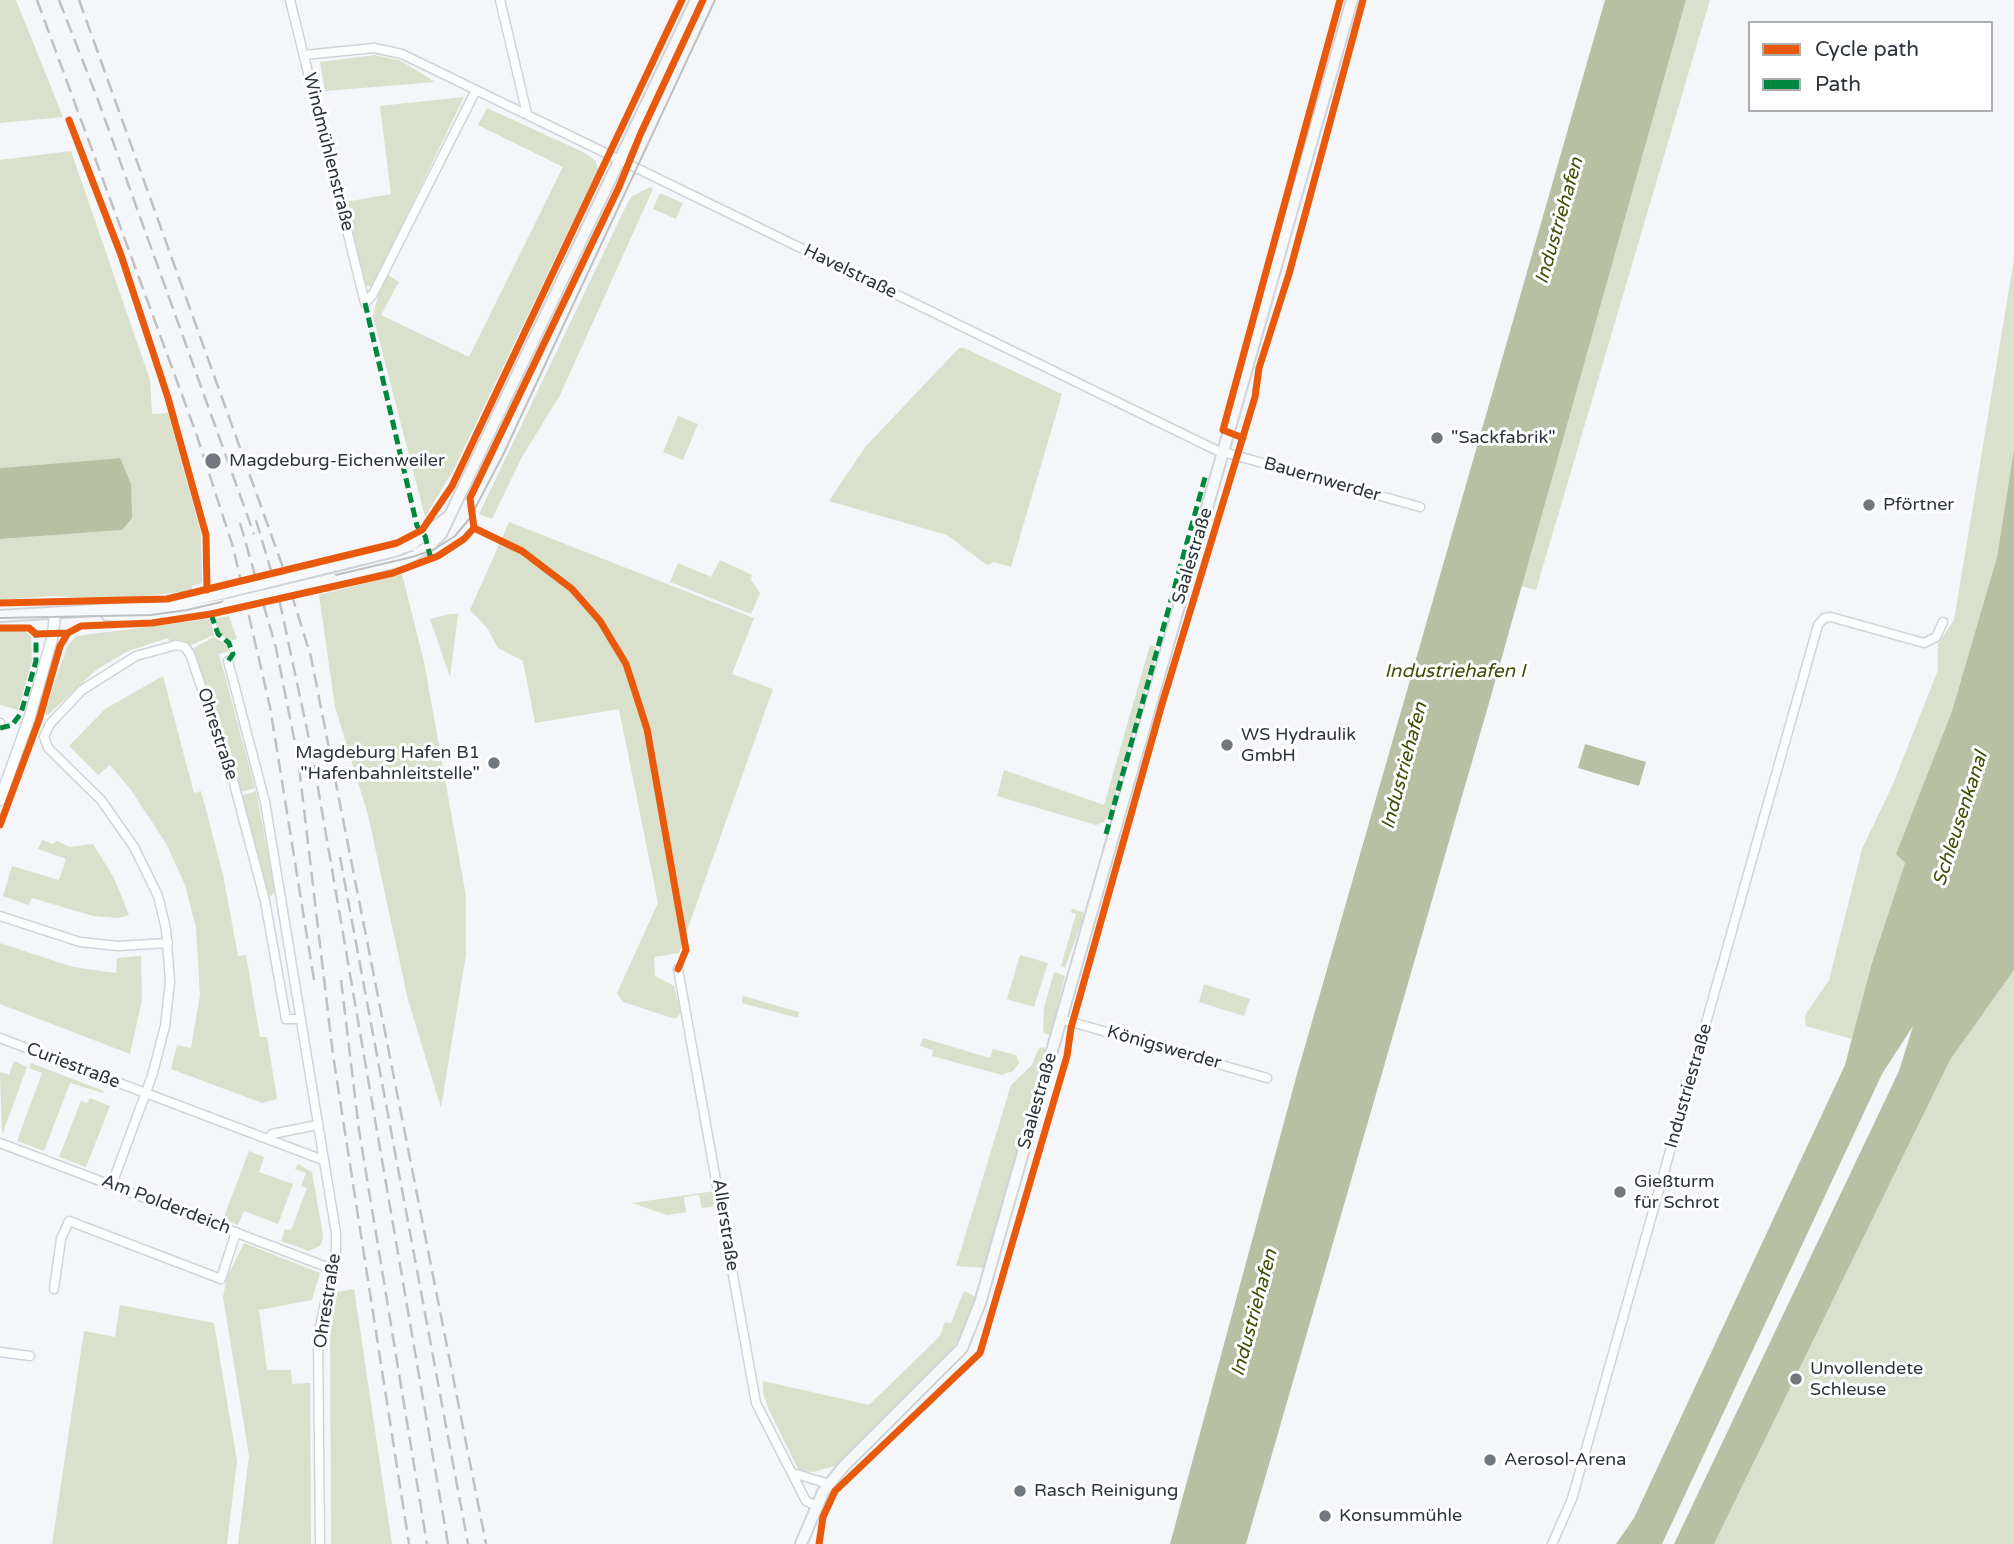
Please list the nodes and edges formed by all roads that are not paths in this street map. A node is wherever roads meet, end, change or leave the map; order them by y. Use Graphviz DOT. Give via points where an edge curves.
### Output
graph roads {
  1 [pos="290,0"];
  2 [pos="500,0"];
  3 [pos="696,0"];
  4 [pos="1352,0"];
  5 [pos="304,55"];
  6 [pos="476,90"];
  7 [pos="527,114"];
  8 [pos="620,160"];
  9 [pos="1223,453"];
  10 [pos="1420,507"];
  11 [pos="55,613"];
  12 [pos="0,616"];
  13 [pos="1942,622"];
  14 [pos="228,661"];
  15 [pos="0,800"];
  16 [pos="283,898"];
  17 [pos="265,901"];
  18 [pos="0,916"];
  19 [pos="168,943"];
  20 [pos="678,969"];
  21 [pos="301,1019"];
  22 [pos="1061,1019"];
  23 [pos="0,1038"];
  24 [pos="1267,1079"];
  25 [pos="146,1093"];
  26 [pos="317,1125"];
  27 [pos="268,1139"];
  28 [pos="0,1143"];
  29 [pos="323,1160"];
  30 [pos="112,1184"];
  31 [pos="236,1232"];
  32 [pos="332,1269"];
  33 [pos="54,1289"];
  34 [pos="0,1352"];
  35 [pos="30,1356"];
  36 [pos="793,1473"];
  37 [pos="829,1484"];
  38 [pos="816,1506"];
  39 [pos="320,1544"];
  40 [pos="801,1544"];
  41 [pos="1552,1544"];
  1 -- 5 [label="street, Windmühlenstraße"];
  2 -- 7 [label="street"];
  3 -- 8 [label="main road"];
  4 -- 9 [label="main road, Saalestraße"];
  5 -- 6 [label="street, Havelstraße" via="385,49"];
  5 -- 6 [label="street, Windmühlenstraße" via="365,303"];
  6 -- 7 [label="street, Havelstraße"];
  7 -- 8 [label="street, Havelstraße"];
  8 -- 9 [label="street, Havelstraße"];
  8 -- 11 [label="main road, bridge" via="441,534 394,564 151,617"];
  9 -- 10 [label="street, Bauernwerder"];
  9 -- 22 [label="main road, Saalestraße"];
  11 -- 12 [label="main road"];
  11 -- 15 [label="street" via="30,716"];
  13 -- 41 [label="street, Industriestraße" via="1936,637 1924,643 1834,618 1824,618 1818,625 1572,1499"];
  14 -- 16 [label="street, Ohrestraße" via="265,802"];
  16 -- 17 [label="street"];
  16 -- 21 [label="street, Ohrestraße"];
  17 -- 19 [label="street, Ohrestraße" via="233,780 187,649 164,646 119,665 82,690 50,724 44,737 46,747 102,800 138,855 161,905"];
  17 -- 21 [label="street, Ohrestraße" via="285,1019"];
  18 -- 19 [label="street" via="80,942 118,946"];
  19 -- 25 [label="street" via="167,1015"];
  20 -- 36 [label="street, Allerstraße" via="754,1397"];
  21 -- 26 [label="street, Ohrestraße"];
  22 -- 24 [label="street, Königswerder"];
  22 -- 37 [label="main road, Saalestraße" via="980,1303 962,1348"];
  23 -- 25 [label="street, Curiestraße"];
  25 -- 27 [label="street, Curiestraße"];
  25 -- 30 [label="street"];
  26 -- 27 [label="street" via="272,1134"];
  26 -- 29 [label="street, Ohrestraße"];
  27 -- 29 [label="street, Curiestraße"];
  28 -- 30 [label="street, Am Polderdeich"];
  29 -- 32 [label="street, Ohrestraße" via="336,1233"];
  30 -- 31 [label="street, Am Polderdeich"];
  31 -- 32 [label="street, Am Polderdeich"];
  31 -- 33 [label="street" via="221,1279 69,1221 61,1239"];
  32 -- 39 [label="street, Ohrestraße" via="318,1336"];
  34 -- 35 [label="street"];
  36 -- 37 [label="street"];
  36 -- 38 [label="street, Allerstraße" via="806,1501"];
  37 -- 38 [label="main road, Saalestraße"];
  38 -- 40 [label="main road, Saalestraße"];
}
